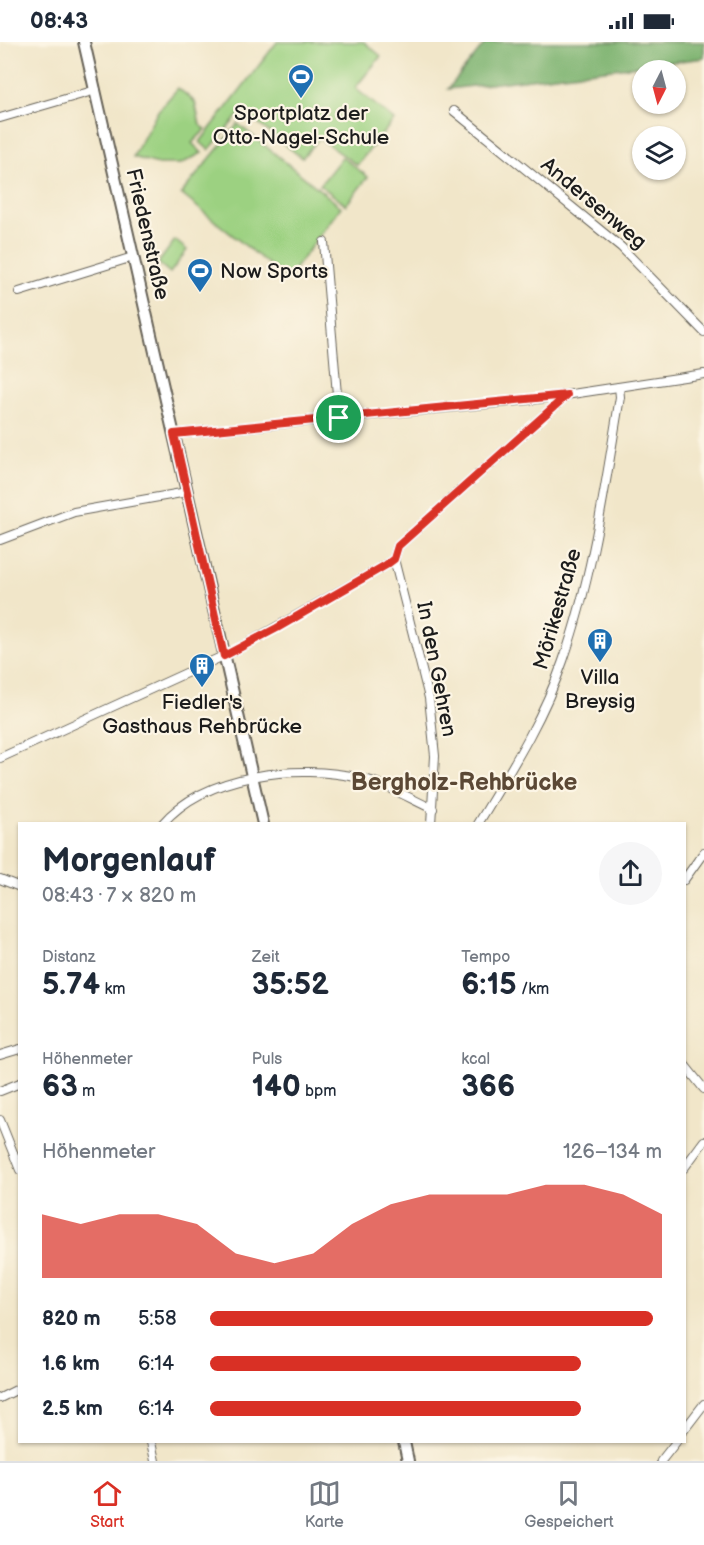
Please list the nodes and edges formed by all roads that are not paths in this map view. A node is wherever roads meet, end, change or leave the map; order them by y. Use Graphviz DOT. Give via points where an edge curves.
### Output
graph roads {
  1 [pos="84,42"];
  2 [pos="96,90"];
  3 [pos="454,111"];
  4 [pos="0,118"];
  5 [pos="324,242"];
  6 [pos="133,257"];
  7 [pos="19,292"];
  8 [pos="704,332"];
  9 [pos="704,374"];
  10 [pos="619,387"];
  11 [pos="567,395"];
  12 [pos="339,418"];
  13 [pos="174,434"];
  14 [pos="187,492"];
  15 [pos="0,540"];
  16 [pos="394,559"];
  17 [pos="224,656"];
  18 [pos="0,758"];
  19 [pos="253,778"];
  20 [pos="433,809"];
  21 [pos="164,822"];
  22 [pos="263,822"];
  23 [pos="432,822"];
  24 [pos="479,822"];
  25 [pos="704,852"];
  26 [pos="686,877"];
  27 [pos="0,879"];
  28 [pos="18,886"];
  29 [pos="18,1050"];
  30 [pos="0,1055"];
  31 [pos="686,1066"];
  32 [pos="18,1084"];
  33 [pos="704,1089"];
  34 [pos="0,1090"];
  35 [pos="0,1120"];
  36 [pos="704,1141"];
  37 [pos="18,1165"];
  38 [pos="686,1165"];
  39 [pos="18,1389"];
  40 [pos="0,1398"];
  41 [pos="704,1404"];
  42 [pos="686,1427"];
  43 [pos="151,1443"];
  44 [pos="404,1443"];
  45 [pos="675,1443"];
  46 [pos="155,1461"];
  47 [pos="408,1461"];
  48 [pos="661,1461"];
  1 -- 2 [label="main road, Friedenstraße"];
  2 -- 4 [label="street"];
  2 -- 6 [label="main road, Friedenstraße"];
  3 -- 8 [label="street, Andersenweg" via="621,247"];
  5 -- 12 [label="street"];
  6 -- 7 [label="street"];
  6 -- 13 [label="main road, Friedenstraße"];
  9 -- 10 [label="street"];
  10 -- 11 [label="street"];
  10 -- 24 [label="street, Mörikestraße" via="584,597 543,711"];
  11 -- 12 [label="street"];
  11 -- 16 [label="street" via="398,546"];
  12 -- 13 [label="street"];
  13 -- 14 [label="main road, Friedenstraße"];
  14 -- 15 [label="street" via="74,512"];
  14 -- 17 [label="main road, Friedenstraße"];
  16 -- 17 [label="street"];
  16 -- 20 [label="street, In den Gehren" via="429,698 434,740"];
  17 -- 18 [label="street"];
  17 -- 19 [label="main road, Friedenstraße"];
  19 -- 20 [label="street" via="301,773 361,778"];
  19 -- 21 [label="street" via="224,783 175,809"];
  19 -- 22 [label="main road, Friedenstraße"];
  20 -- 23 [label="street, In den Gehren"];
  25 -- 26 [label="street"];
  27 -- 28 [label="street"];
  29 -- 30 [label="street"];
  31 -- 33 [label="street"];
  32 -- 34 [label="street"];
  35 -- 37 [label="street"];
  36 -- 38 [label="street"];
  39 -- 40 [label="street"];
  41 -- 42 [label="street"];
  43 -- 46 [label="street"];
  44 -- 47 [label="main road"];
  45 -- 48 [label="street"];
}
